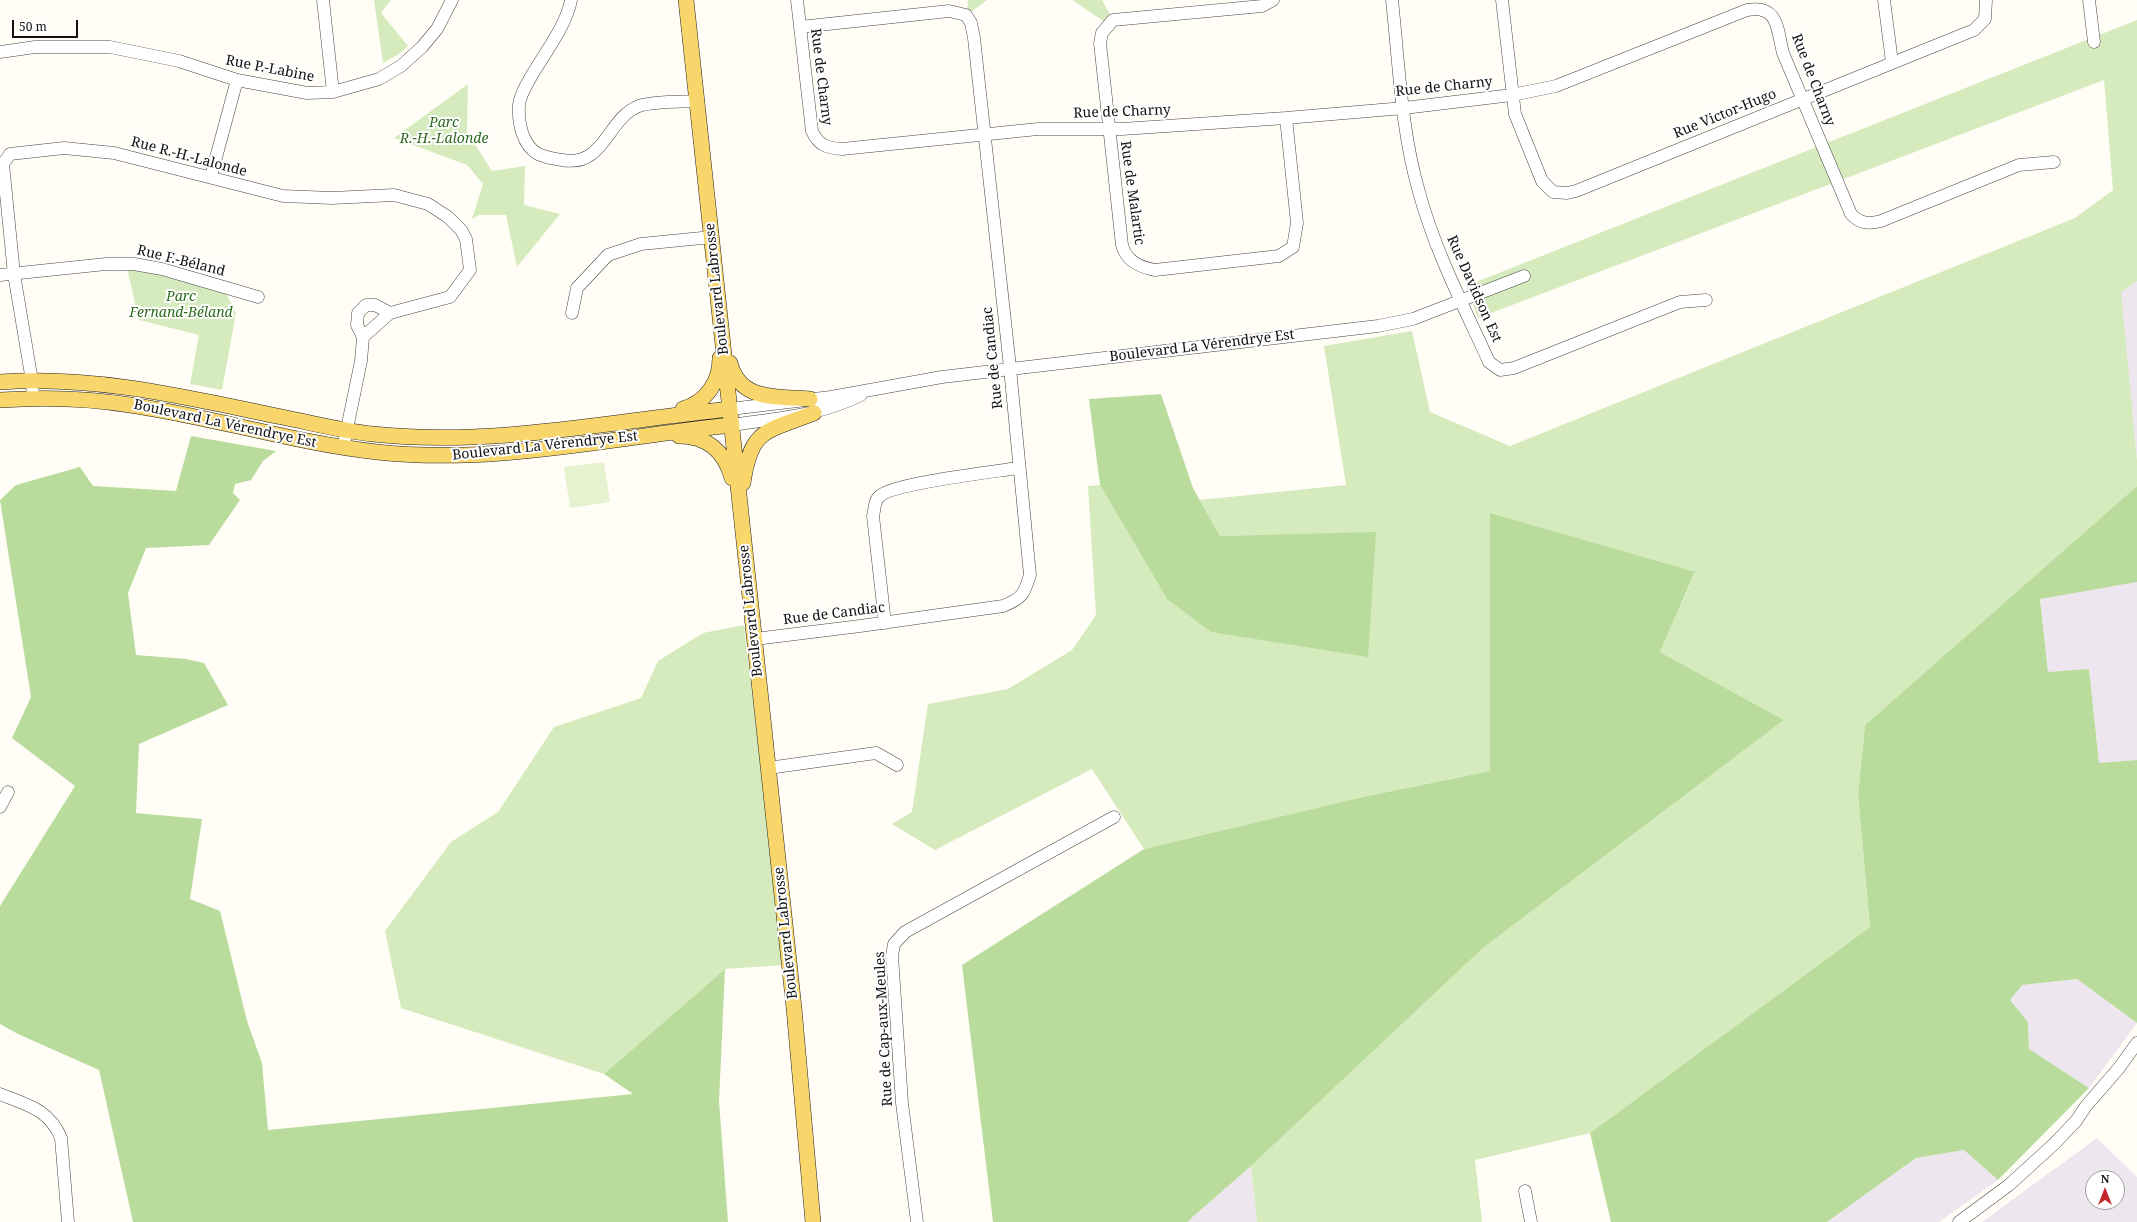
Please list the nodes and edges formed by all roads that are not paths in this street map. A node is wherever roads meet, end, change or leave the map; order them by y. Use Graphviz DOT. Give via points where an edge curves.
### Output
graph roads {
  1 [pos="322,0"];
  2 [pos="452,0"];
  3 [pos="571,0"];
  4 [pos="686,0"];
  5 [pos="797,0"];
  6 [pos="1273,0"];
  7 [pos="1392,0"];
  8 [pos="1502,0"];
  9 [pos="1884,0"];
  10 [pos="1986,0"];
  11 [pos="2089,0"];
  12 [pos="800,27"];
  13 [pos="2094,42"];
  14 [pos="0,52"];
  15 [pos="1892,62"];
  16 [pos="237,80"];
  17 [pos="333,92"];
  18 [pos="1512,95"];
  19 [pos="1802,98"];
  20 [pos="697,101"];
  21 [pos="1404,108"];
  22 [pos="1286,118"];
  23 [pos="1109,129"];
  24 [pos="985,136"];
  25 [pos="2054,162"];
  26 [pos="211,176"];
  27 [pos="712,237"];
  28 [pos="14,274"];
  29 [pos="0,275"];
  30 [pos="1524,276"];
  31 [pos="258,297"];
  32 [pos="1461,300"];
  33 [pos="1706,300"];
  34 [pos="390,313"];
  35 [pos="572,313"];
  36 [pos="721,329"];
  37 [pos="363,337"];
  38 [pos="1010,368"];
  39 [pos="32,381"];
  40 [pos="0,382"];
  41 [pos="33,398"];
  42 [pos="0,400"];
  43 [pos="812,406"];
  44 [pos="730,409"];
  45 [pos="655,417"];
  46 [pos="732,425"];
  47 [pos="346,430"];
  48 [pos="648,436"];
  49 [pos="343,448"];
  50 [pos="1018,468"];
  51 [pos="739,506"];
  52 [pos="884,623"];
  53 [pos="755,639"];
  54 [pos="897,765"];
  55 [pos="768,768"];
  56 [pos="8,792"];
  57 [pos="0,807"];
  58 [pos="1114,817"];
  59 [pos="2137,1043"];
  60 [pos="0,1094"];
  61 [pos="1525,1191"];
  62 [pos="68,1222"];
  63 [pos="813,1222"];
  64 [pos="917,1222"];
  65 [pos="1531,1222"];
  66 [pos="1959,1222"];
  1 -- 17 [label="street"];
  2 -- 17 [label="street, Rue P.-Labine" via="437,29 401,66 379,79"];
  3 -- 20 [label="street" via="566,17 523,90 519,105 522,132 535,151 556,159 584,160 600,146 628,113 640,106"];
  4 -- 20 [label="main road, Boulevard Labrosse"];
  5 -- 12 [label="street, Rue de Charny"];
  6 -- 23 [label="street, Rue de Malartic" via="1262,6 1113,20 1102,33 1100,43"];
  7 -- 21 [label="street, Rue Davidson Est"];
  8 -- 18 [label="street, Rue Victor-Hugo"];
  9 -- 15 [label="street"];
  10 -- 15 [label="street, Rue Victor-Hugo" via="1986,15 1978,27"];
  11 -- 13 [label="street"];
  12 -- 24 [label="street, Rue de Charny" via="812,131 822,145 842,150"];
  12 -- 24 [label="street, Rue de Candiac" via="949,11 966,15 971,23 974,38"];
  14 -- 16 [label="street, Rue P.-Labine" via="35,47 110,47 179,61"];
  15 -- 19 [label="street, Rue Victor-Hugo"];
  16 -- 17 [label="street, Rue P.-Labine" via="307,93"];
  16 -- 26 [label="street"];
  18 -- 19 [label="street, Rue de Charny" via="1556,86 1755,8 1768,12 1777,24 1783,53"];
  18 -- 19 [label="street, Rue Victor-Hugo" via="1515,114 1542,181 1553,192 1560,193 1576,191"];
  18 -- 21 [label="street, Rue de Charny"];
  19 -- 25 [label="street, Rue de Charny" via="1851,214 1856,220 1864,223 1882,220 2019,165"];
  20 -- 27 [label="main road, Boulevard Labrosse"];
  21 -- 22 [label="street, Rue de Charny"];
  21 -- 32 [label="street, Rue Davidson Est" via="1409,152 1419,192 1430,226"];
  22 -- 23 [label="street, Rue de Charny"];
  22 -- 23 [label="street, Rue de Malartic" via="1297,223 1293,247 1279,256 1155,270 1141,267 1127,258 1124,252"];
  23 -- 24 [label="street, Rue de Charny" via="1038,129"];
  24 -- 38 [label="street, Rue de Candiac"];
  26 -- 28 [label="street, Rue R.-H.-Lalonde" via="114,153 64,148 10,154 3,164"];
  26 -- 34 [label="street, Rue R.-H.-Lalonde" via="282,196 332,198 394,195 428,204 448,217 462,230 466,239 470,270 450,297"];
  27 -- 35 [label="street" via="641,244 608,256 577,288"];
  27 -- 36 [label="main road, Boulevard Labrosse"];
  28 -- 29 [label="street, Rue F.-Béland"];
  28 -- 31 [label="street, Rue F.-Béland" via="106,264 134,264 162,269"];
  28 -- 39 [label="street, Rue R.-H.-Lalonde"];
  30 -- 32 [label="street, Boulevard La Vérendrye Est"];
  32 -- 33 [label="street, Rue Davidson Est" via="1489,362 1500,370 1507,370 1680,302"];
  32 -- 38 [label="street, Boulevard La Vérendrye Est" via="1413,319 1378,326"];
  34 -- 37 [label="street, Rue R.-H.-Lalonde"];
  34 -- 37 [label="street" via="376,305 366,305 358,313 357,326"];
  36 -- 43 [label="main road" via="732,370 742,386 754,394"];
  36 -- 44 [label="main road, Boulevard Labrosse"];
  36 -- 45 [label="main road" via="720,365 708,393 693,406"];
  37 -- 47 [label="street" via="361,361"];
  38 -- 43 [label="street, Boulevard La Vérendrye Est" via="873,389"];
  38 -- 50 [label="street, Rue de Candiac"];
  39 -- 40 [label="main road, Boulevard La Vérendrye Est"];
  39 -- 41 [label="street, Rue R.-H.-Lalonde"];
  39 -- 47 [label="main road, Boulevard La Vérendrye Est" via="137,388"];
  41 -- 42 [label="main road, Boulevard La Vérendrye Est"];
  41 -- 49 [label="main road, Boulevard La Vérendrye Est" via="69,398 130,405"];
  43 -- 44 [label="street, Boulevard La Vérendrye Est"];
  43 -- 46 [label="street, Boulevard La Vérendrye Est"];
  43 -- 51 [label="main road" via="754,443 746,461"];
  44 -- 45 [label="main road, Boulevard La Vérendrye Est"];
  44 -- 46 [label="main road, Boulevard Labrosse"];
  45 -- 47 [label="main road, Boulevard La Vérendrye Est" via="464,438 399,437"];
  46 -- 48 [label="main road, Boulevard La Vérendrye Est"];
  46 -- 51 [label="main road, Boulevard Labrosse"];
  47 -- 49 [label="street"];
  48 -- 49 [label="main road, Boulevard La Vérendrye Est" via="470,455 412,455"];
  48 -- 51 [label="main road" via="687,436 712,445 728,466"];
  50 -- 52 [label="street" via="906,486 880,495 876,501 874,516"];
  50 -- 52 [label="street, Rue de Candiac" via="1030,575 1024,593 1017,600 1003,606"];
  51 -- 53 [label="main road, Boulevard Labrosse"];
  52 -- 53 [label="street, Rue de Candiac"];
  53 -- 55 [label="main road, Boulevard Labrosse"];
  54 -- 55 [label="street" via="876,753"];
  55 -- 63 [label="main road, Boulevard Labrosse" via="794,1008"];
  56 -- 57 [label="street"];
  58 -- 64 [label="street, Rue de Cap-aux-Meules" via="905,932 894,944 892,956 902,1103"];
  59 -- 66 [label="street" via="2076,1122 2009,1185"];
  60 -- 62 [label="street" via="43,1112 57,1128 61,1138"];
  61 -- 65 [label="street"];
}
